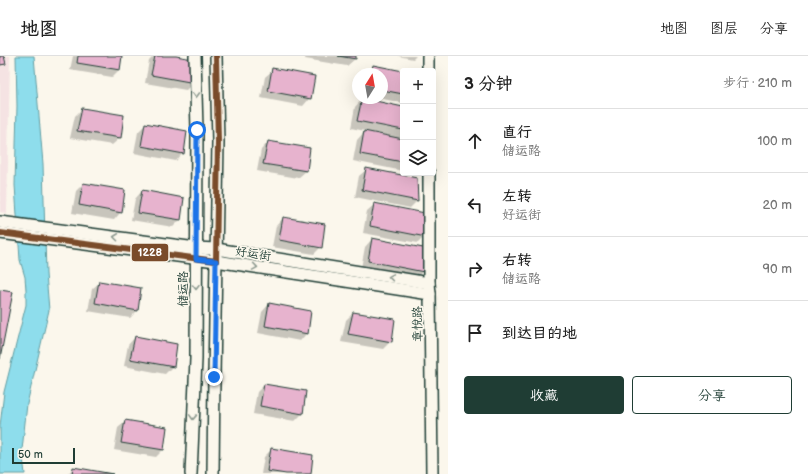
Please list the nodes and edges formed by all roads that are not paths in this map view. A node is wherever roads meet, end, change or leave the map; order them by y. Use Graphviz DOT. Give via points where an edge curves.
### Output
graph roads {
  1 [pos="195,56"];
  2 [pos="216,56"];
  3 [pos="428,56"];
  4 [pos="428,68"];
  5 [pos="429,176"];
  6 [pos="0,222"];
  7 [pos="4,234"];
  8 [pos="196,248"];
  9 [pos="216,249"];
  10 [pos="196,259"];
  11 [pos="216,261"];
  12 [pos="430,289"];
  13 [pos="191,474"];
  14 [pos="213,474"];
  15 [pos="432,474"];
  1 -- 8 [label="street, 储运路, one-way"];
  2 -- 9 [label="street"];
  3 -- 4 [label="street"];
  5 -- 12 [label="street, 章悦路"];
  8 -- 6 [label="street, 好运街, one-way"];
  7 -- 10 [label="street, 好运街"];
  8 -- 9 [label="street, 好运街"];
  8 -- 10 [label="street, 储运路"];
  9 -- 11 [label="street"];
  12 -- 9 [label="street, 好运街, one-way"];
  10 -- 11 [label="street, 好运街"];
  10 -- 13 [label="street, 储运路, one-way" via="196,358"];
  11 -- 12 [label="street, 好运街, one-way"];
  11 -- 14 [label="street"];
  12 -- 15 [label="street, 章悦路"];
}
